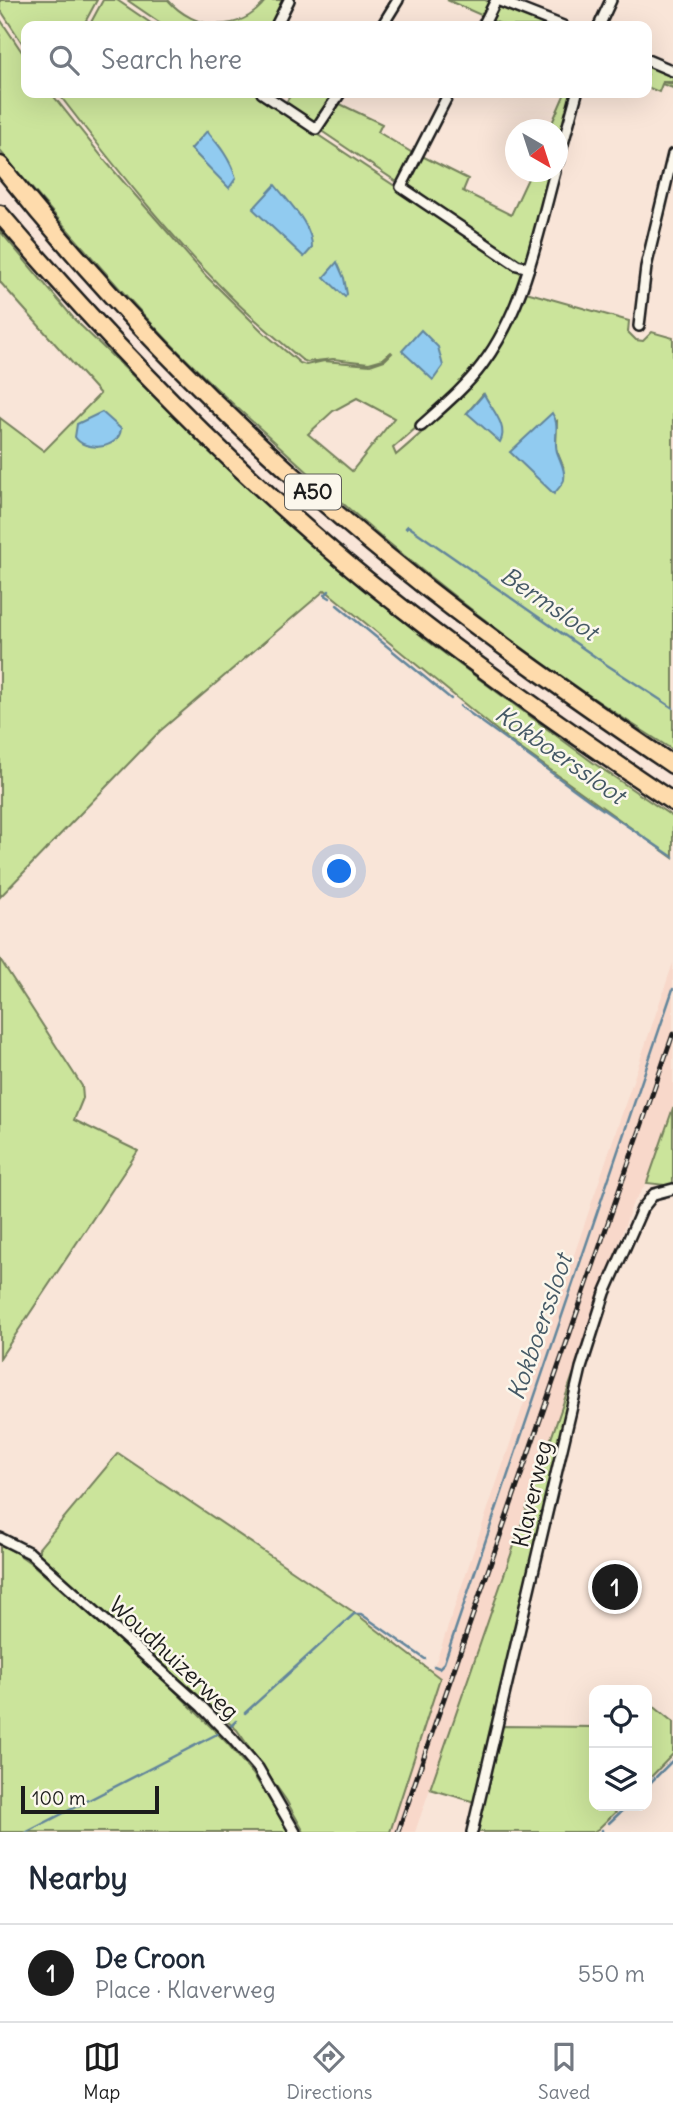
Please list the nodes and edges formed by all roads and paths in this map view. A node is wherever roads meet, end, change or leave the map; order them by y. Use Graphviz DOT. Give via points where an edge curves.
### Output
graph roads {
  1 [pos="289,0"];
  2 [pos="398,0"];
  3 [pos="496,0"];
  4 [pos="611,0"];
  5 [pos="278,21"];
  6 [pos="385,21"];
  7 [pos="486,21"];
  8 [pos="550,21"];
  9 [pos="601,21"];
  10 [pos="652,62"];
  11 [pos="673,71"];
  12 [pos="270,98"];
  13 [pos="337,98"];
  14 [pos="446,98"];
  15 [pos="576,98"];
  16 [pos="568,126"];
  17 [pos="673,154"];
  18 [pos="0,165"];
  19 [pos="552,182"];
  20 [pos="0,214"];
  21 [pos="528,268"];
  22 [pos="639,326"];
  23 [pos="421,426"];
  24 [pos="673,765"];
  25 [pos="673,802"];
  26 [pos="673,1189"];
  27 [pos="0,1538"];
  28 [pos="296,1832"];
  29 [pos="472,1832"];
  1 -- 5 [label="street"];
  2 -- 6 [label="street"];
  3 -- 7 [label="street"];
  3 -- 8 [label="street"];
  4 -- 9 [label="street"];
  10 -- 11 [label="street"];
  12 -- 13 [label="street" via="316,129"];
  14 -- 21 [label="street" via="401,187"];
  15 -- 16 [label="street"];
  17 -- 22 [label="street" via="646,267"];
  18 -- 24 [label="highway, A50" via="135,320 328,506 529,666"];
  19 -- 21 [label="street"];
  20 -- 25 [label="highway, A50" via="152,382 307,529 492,677"];
  21 -- 23 [label="street" via="523,290 491,352 465,385"];
  26 -- 29 [label="street, Klaverweg" via="654,1194 642,1209 606,1293 581,1368"];
  27 -- 28 [label="street, Woudhuizerweg" via="30,1553 202,1707 258,1768"];
}
